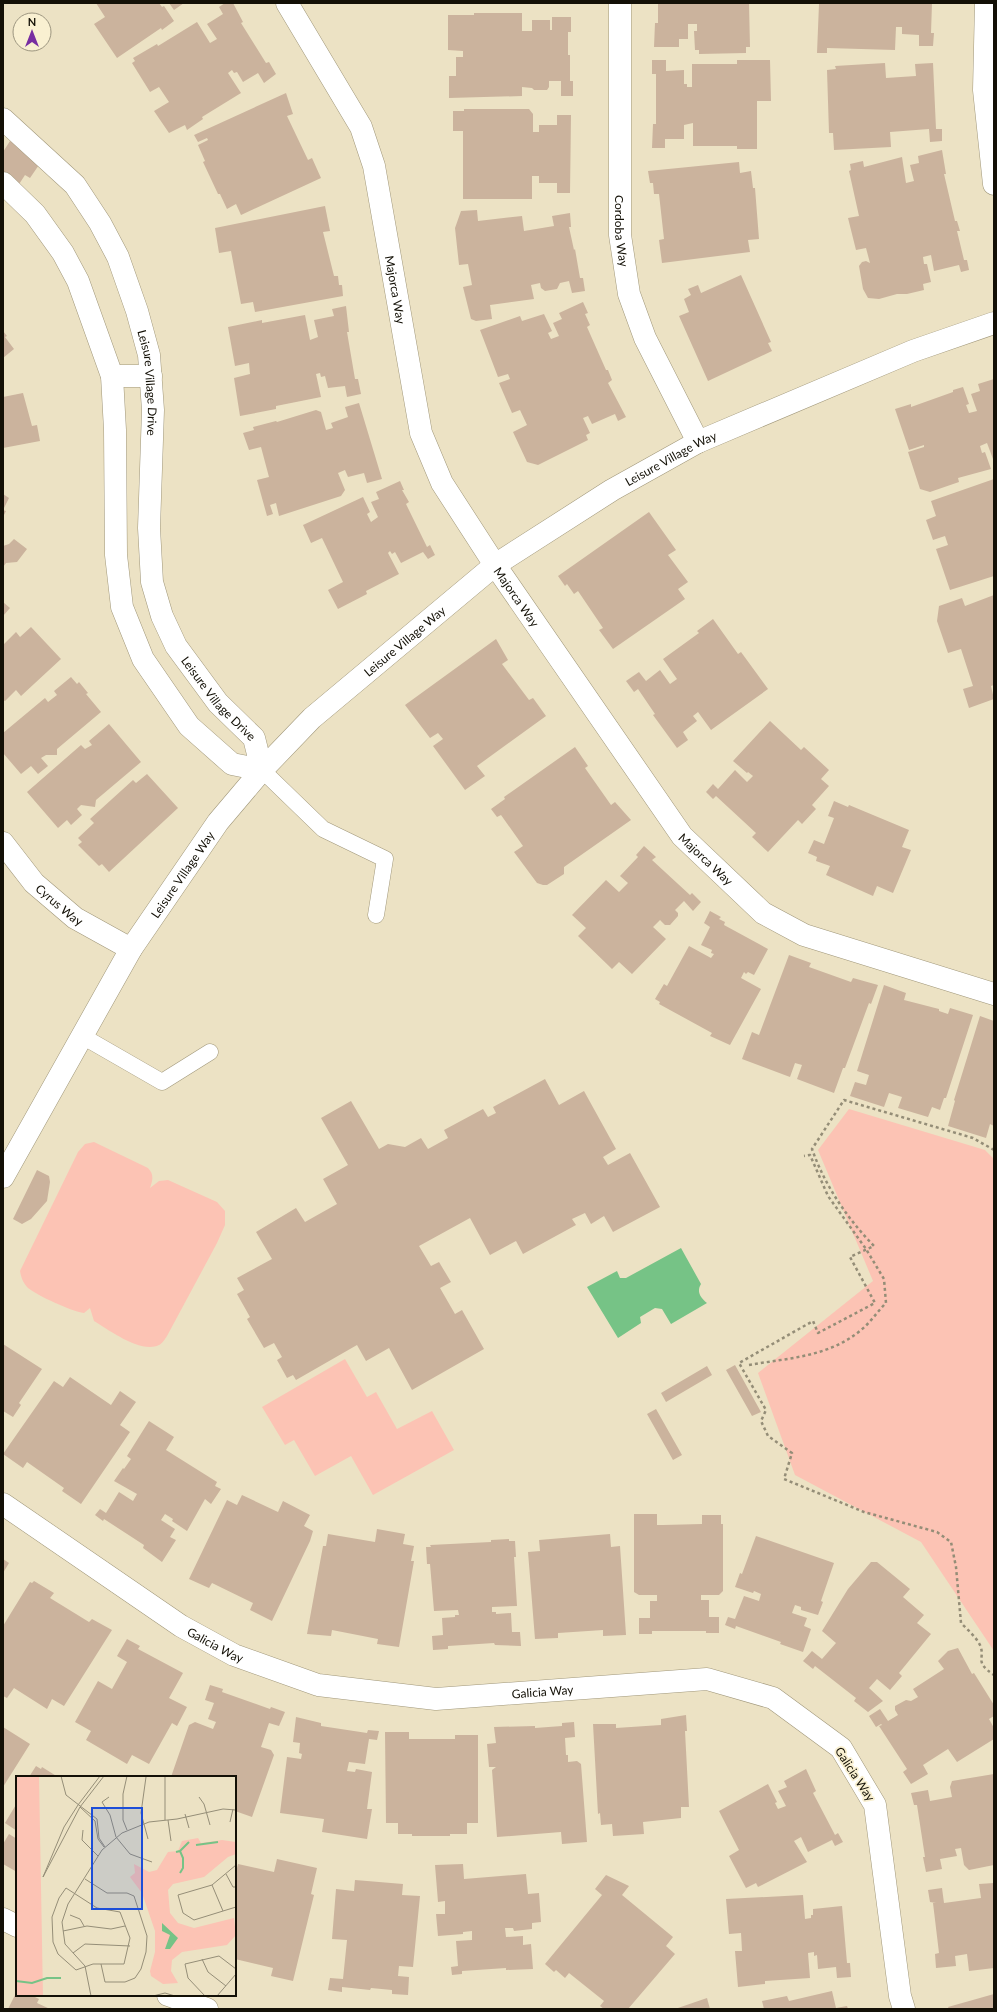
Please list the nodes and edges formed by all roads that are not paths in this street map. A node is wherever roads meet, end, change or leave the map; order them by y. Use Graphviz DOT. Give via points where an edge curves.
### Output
graph roads {
  1 [pos="287,3"];
  2 [pos="620,3"];
  3 [pos="986,3"];
  4 [pos="3,119"];
  5 [pos="3,184"];
  6 [pos="994,184"];
  7 [pos="994,323"];
  8 [pos="112,376"];
  9 [pos="151,376"];
  10 [pos="698,442"];
  11 [pos="495,564"];
  12 [pos="262,770"];
  13 [pos="3,843"];
  14 [pos="376,915"];
  15 [pos="131,950"];
  16 [pos="994,994"];
  17 [pos="82,1036"];
  18 [pos="210,1052"];
  19 [pos="3,1177"];
  20 [pos="3,1504"];
  21 [pos="3,1919"];
  22 [pos="16,1926"];
  23 [pos="171,1996"];
  24 [pos="208,2009"];
  25 [pos="904,2009"];
  1 -- 11 [label="street, Majorca Way" via="361,127 374,166 421,433 442,483"];
  2 -- 10 [label="street, Cordoba Way" via="620,235 629,294 645,338"];
  3 -- 6 [label="street" via="984,90"];
  4 -- 9 [label="street, Leisure Village Drive" via="75,185 100,223 118,257 137,311 149,355"];
  5 -- 8 [label="street" via="35,214 63,253 78,281"];
  7 -- 10 [label="street, Leisure Village Way" via="913,351"];
  8 -- 9 [label="street"];
  8 -- 12 [label="street" via="116,555 122,607 142,659 190,726 232,764"];
  9 -- 12 [label="street, Leisure Village Drive" via="152,582 162,616 176,646 218,703 254,738"];
  10 -- 11 [label="street, Leisure Village Way" via="612,490"];
  11 -- 12 [label="street, Leisure Village Way" via="312,718"];
  11 -- 16 [label="street, Majorca Way" via="682,836 763,913 804,935"];
  12 -- 14 [label="lane" via="323,829 385,859"];
  12 -- 15 [label="street, Leisure Village Way" via="218,822"];
  13 -- 15 [label="street, Cyrus Way" via="34,883 75,918"];
  15 -- 17 [label="street, Leisure Village Way"];
  17 -- 18 [label="lane" via="162,1082"];
  17 -- 19 [label="street, Leisure Village Way"];
  20 -- 25 [label="street, Galicia Way" via="181,1626 234,1655 318,1685 436,1699 707,1679 772,1698 841,1748 875,1805 900,1996"];
  21 -- 22 [label="street"];
  23 -- 24 [label="street"];
}
